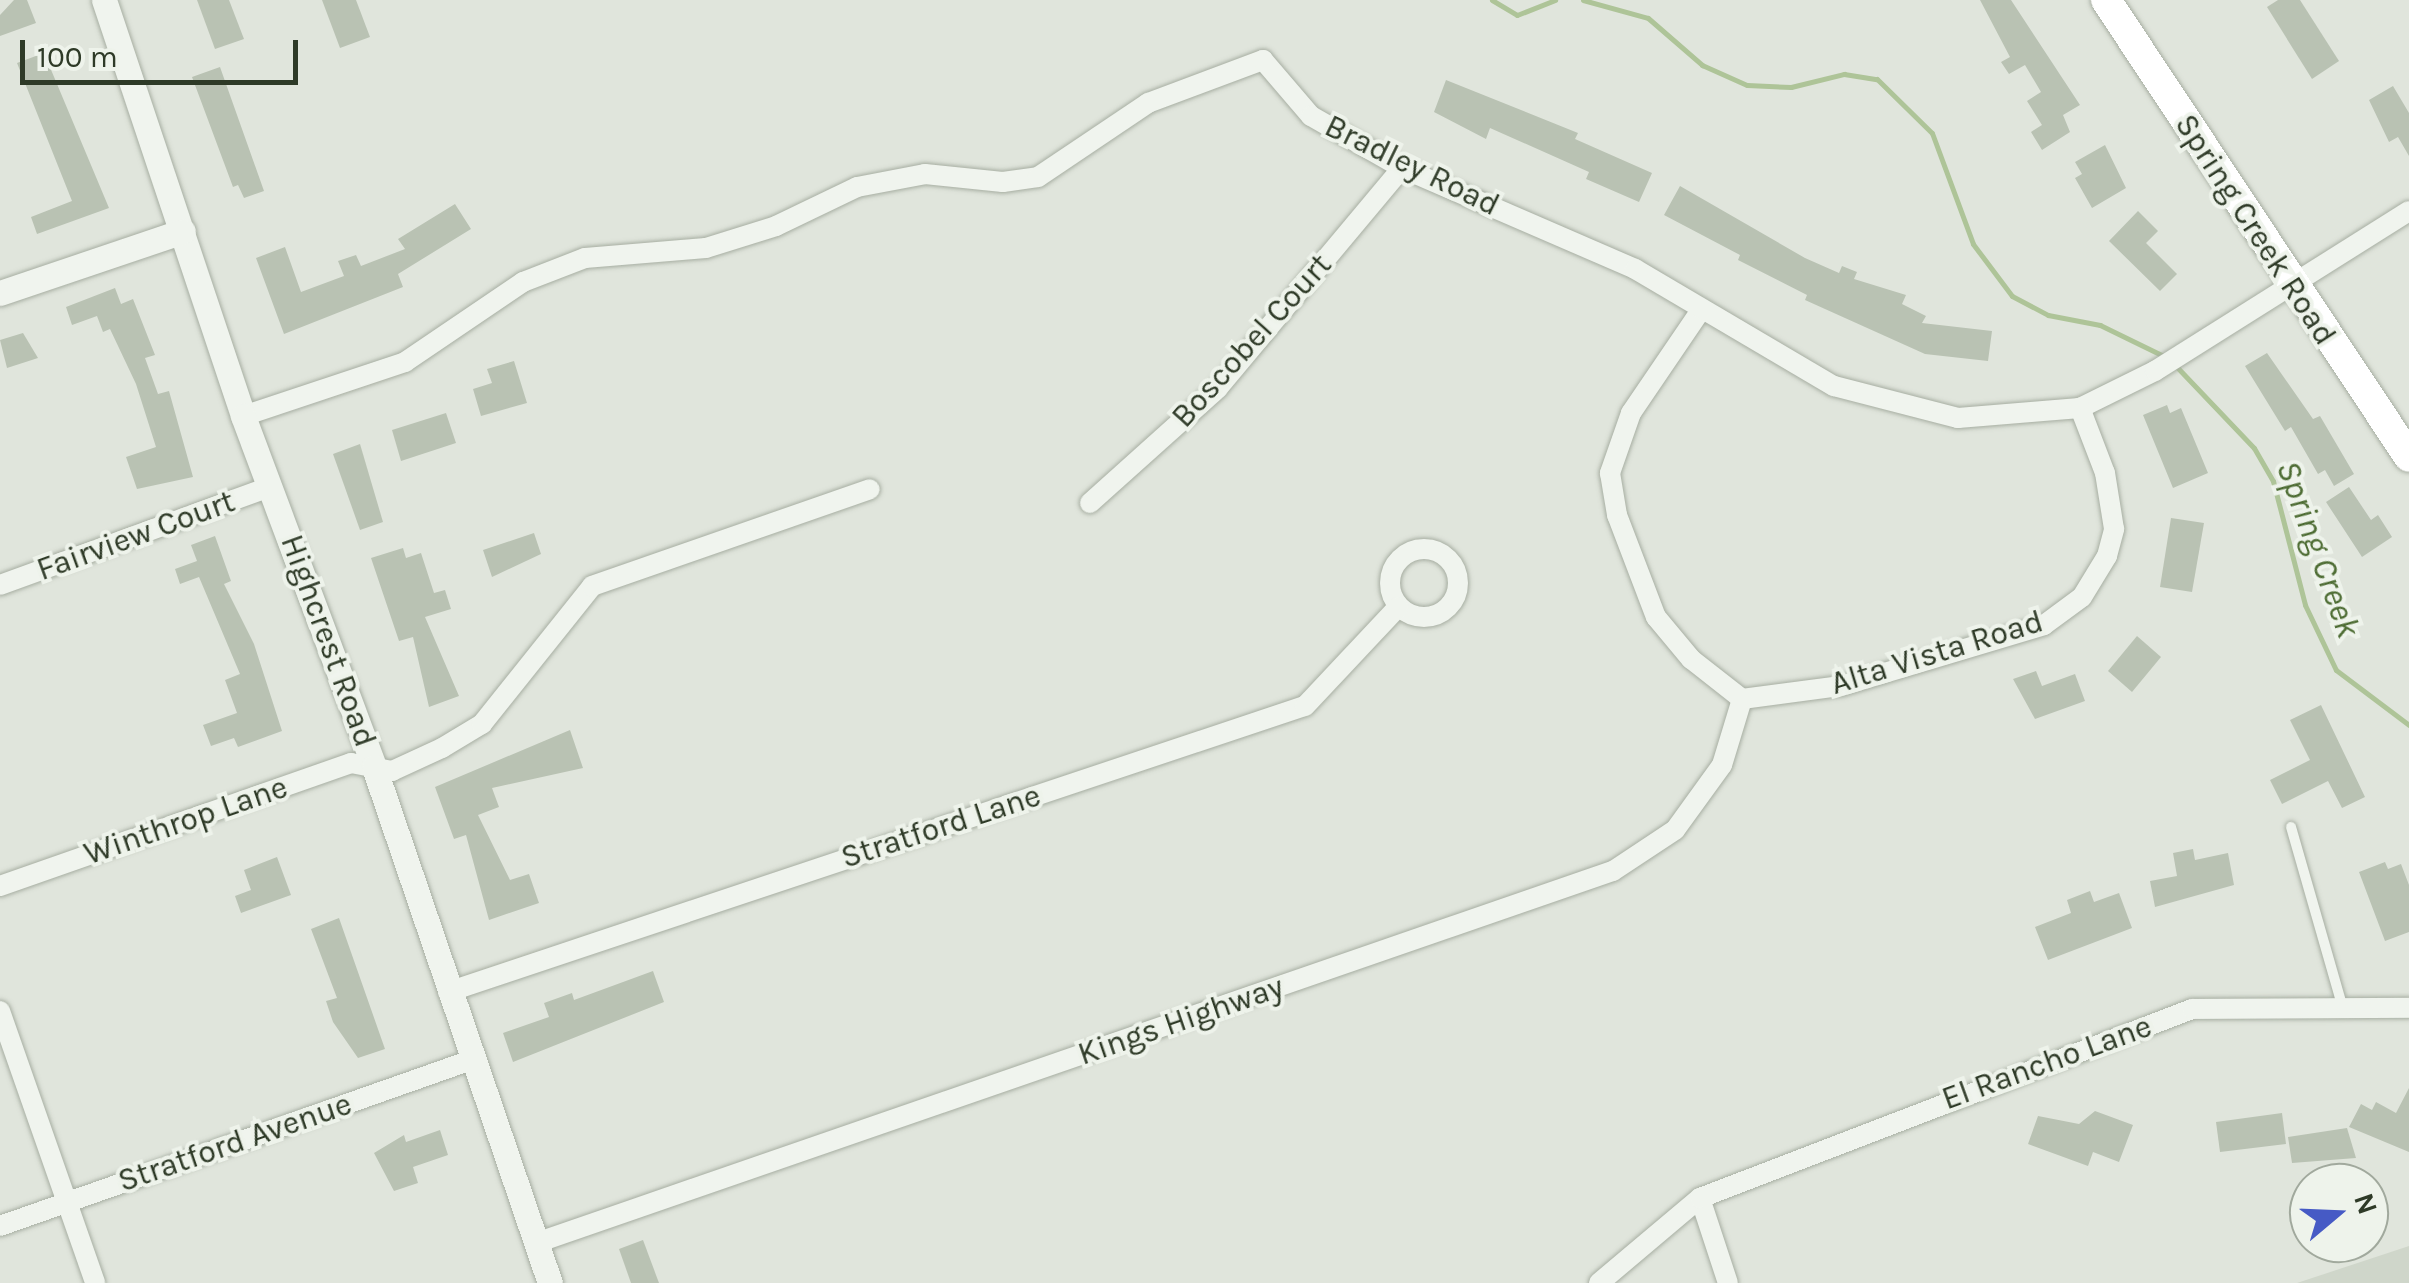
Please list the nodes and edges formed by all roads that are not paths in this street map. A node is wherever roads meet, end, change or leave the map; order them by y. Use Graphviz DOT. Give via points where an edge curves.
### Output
graph roads {
  1 [pos="104,0"];
  2 [pos="2106,0"];
  3 [pos="1402,168"];
  4 [pos="2409,211"];
  5 [pos="184,231"];
  6 [pos="2289,285"];
  7 [pos="0,293"];
  8 [pos="1700,310"];
  9 [pos="2080,408"];
  10 [pos="242,416"];
  11 [pos="2409,457"];
  12 [pos="272,486"];
  13 [pos="870,489"];
  14 [pos="1090,503"];
  15 [pos="0,585"];
  16 [pos="1398,606"];
  17 [pos="1742,698"];
  18 [pos="374,767"];
  19 [pos="2292,828"];
  20 [pos="0,886"];
  21 [pos="448,992"];
  22 [pos="2409,1008"];
  23 [pos="2343,1009"];
  24 [pos="0,1011"];
  25 [pos="471,1060"];
  26 [pos="1700,1198"];
  27 [pos="66,1202"];
  28 [pos="0,1226"];
  29 [pos="536,1243"];
  30 [pos="95,1283"];
  31 [pos="550,1283"];
  32 [pos="1599,1283"];
  33 [pos="1728,1283"];
  1 -- 5 [label="street, Highcrest Road"];
  2 -- 6 [label="main road, Spring Creek Road"];
  3 -- 8 [label="street, Bradley Road" via="1635,269"];
  3 -- 10 [label="street, Bradley Road" via="1310,116 1264,60 1148,103 1038,176 1003,182 925,174 856,187 776,226 706,248 585,258 523,282 405,362"];
  3 -- 14 [label="street, Boscobel Court" via="1218,388"];
  4 -- 6 [label="street, Bradley Road"];
  5 -- 7 [label="street"];
  5 -- 10 [label="street, Highcrest Road"];
  6 -- 9 [label="street, Bradley Road"];
  6 -- 11 [label="main road, Spring Creek Road"];
  8 -- 9 [label="street, Bradley Road" via="1834,386 1958,418"];
  8 -- 17 [label="street" via="1631,414 1610,473 1617,515 1656,618 1691,659"];
  9 -- 17 [label="street, Alta Vista Road" via="2106,474 2114,529 2108,556 2082,596 2044,625 1841,686"];
  10 -- 12 [label="street, Highcrest Road"];
  12 -- 15 [label="street, Fairview Court"];
  12 -- 18 [label="street, Highcrest Road"];
  13 -- 18 [label="street, Winthrop Lane" via="592,586 482,724 392,771"];
  16 -- 21 [label="street, Stratford Lane" via="1305,706"];
  17 -- 29 [label="street, Kings Highway" via="1722,765 1675,830 1614,871"];
  18 -- 20 [label="street, Winthrop Lane" via="351,763"];
  18 -- 21 [label="street, Highcrest Road"];
  19 -- 23 [label="lane"];
  21 -- 25 [label="street, Highcrest Road"];
  22 -- 23 [label="street, El Rancho Lane"];
  23 -- 26 [label="street, El Rancho Lane" via="2192,1009"];
  24 -- 27 [label="street"];
  25 -- 27 [label="street, Stratford Avenue"];
  25 -- 29 [label="street, Highcrest Road"];
  26 -- 32 [label="street, El Rancho Lane"];
  26 -- 33 [label="street"];
  27 -- 28 [label="street, Stratford Avenue"];
  27 -- 30 [label="street"];
  29 -- 31 [label="street, Highcrest Road"];
}
